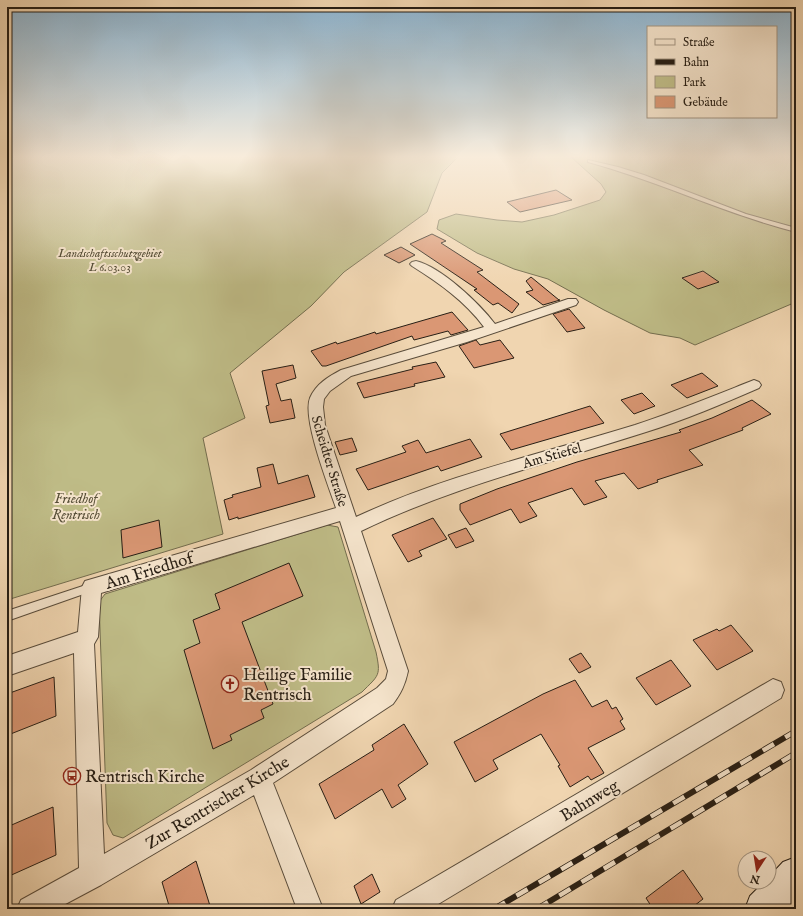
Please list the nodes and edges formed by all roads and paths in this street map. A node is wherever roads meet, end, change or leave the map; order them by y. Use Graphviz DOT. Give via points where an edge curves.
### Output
graph roads {
  1 [pos="701,200"];
  2 [pos="796,230"];
  3 [pos="416,264"];
  4 [pos="572,302"];
  5 [pos="492,329"];
  6 [pos="754,385"];
  7 [pos="348,520"];
  8 [pos="92,587"];
  9 [pos="7,616"];
  10 [pos="84,640"];
  11 [pos="7,666"];
  12 [pos="395,684"];
  13 [pos="773,690"];
  14 [pos="259,778"];
  15 [pos="796,875"];
  16 [pos="92,876"];
  17 [pos="30,909"];
  18 [pos="310,909"];
  19 [pos="405,909"];
  20 [pos="763,909"];
  1 -- 2 [label="lane"];
  3 -- 5 [label="street" via="459,292 480,312"];
  4 -- 5 [label="street, Scheidter Straße"];
  5 -- 7 [label="street, Scheidter Straße" via="346,373 325,387 315,402 314,413"];
  6 -- 7 [label="street, Am Stiefel" via="627,433 473,478 382,512"];
  7 -- 8 [label="street, Am Friedhof"];
  7 -- 12 [label="street, Scheidter Straße" via="398,671"];
  8 -- 9 [label="lane"];
  8 -- 10 [label="street, Am Friedhof" via="88,637"];
  10 -- 11 [label="street"];
  10 -- 16 [label="street, Am Friedhof"];
  12 -- 14 [label="street, Zur Rentrischer Kirche" via="385,696"];
  13 -- 19 [label="street, Bahnweg"];
  14 -- 16 [label="street, Zur Rentrischer Kirche"];
  14 -- 18 [label="street"];
  15 -- 20 [label="main road"];
  16 -- 17 [label="street, Zur Rentrischer Kirche"];
}
